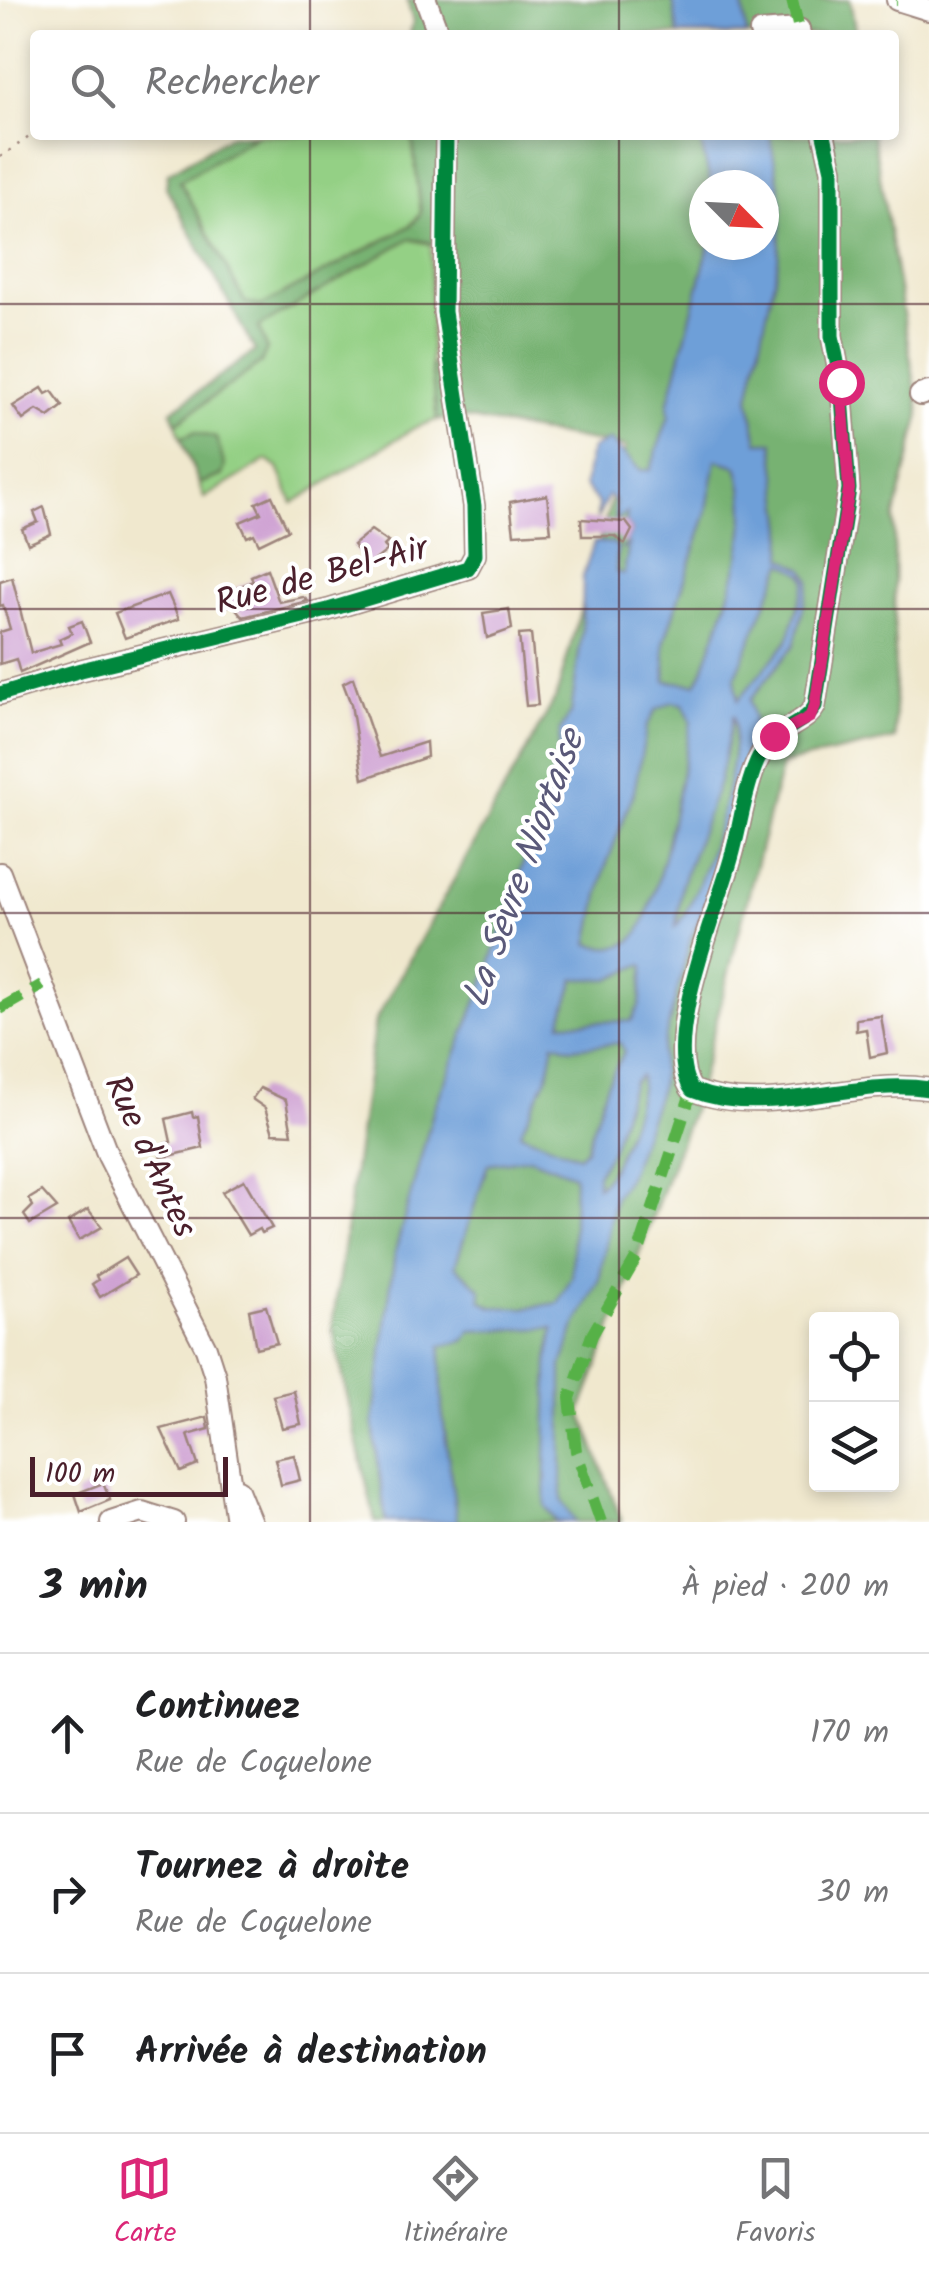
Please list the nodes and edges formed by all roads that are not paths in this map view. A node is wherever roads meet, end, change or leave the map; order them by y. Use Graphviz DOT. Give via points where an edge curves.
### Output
graph roads {
  1 [pos="426,0"];
  2 [pos="897,0"];
  3 [pos="929,10"];
  4 [pos="437,30"];
  5 [pos="446,140"];
  6 [pos="825,140"];
  7 [pos="0,694"];
  8 [pos="0,873"];
  9 [pos="929,1089"];
  10 [pos="230,1470"];
  11 [pos="111,1522"];
  12 [pos="174,1522"];
  13 [pos="236,1522"];
  14 [pos="251,1522"];
  1 -- 4 [label="street"];
  2 -- 3 [label="street"];
  5 -- 7 [label="street, Rue de Bel-Air" via="444,312 471,474 475,554 468,568"];
  6 -- 9 [label="street" via="832,170 832,336 848,452 844,537 815,706 810,717 774,736 756,764 697,963 684,1077 692,1090 736,1099 892,1083"];
  8 -- 10 [label="street, Rue d'Antes" via="108,1156 206,1348"];
  10 -- 13 [label="street, Rue d'Antes"];
  10 -- 14 [label="street, Rue d'Antes"];
  11 -- 12 [label="street" via="142,1512"];
}
